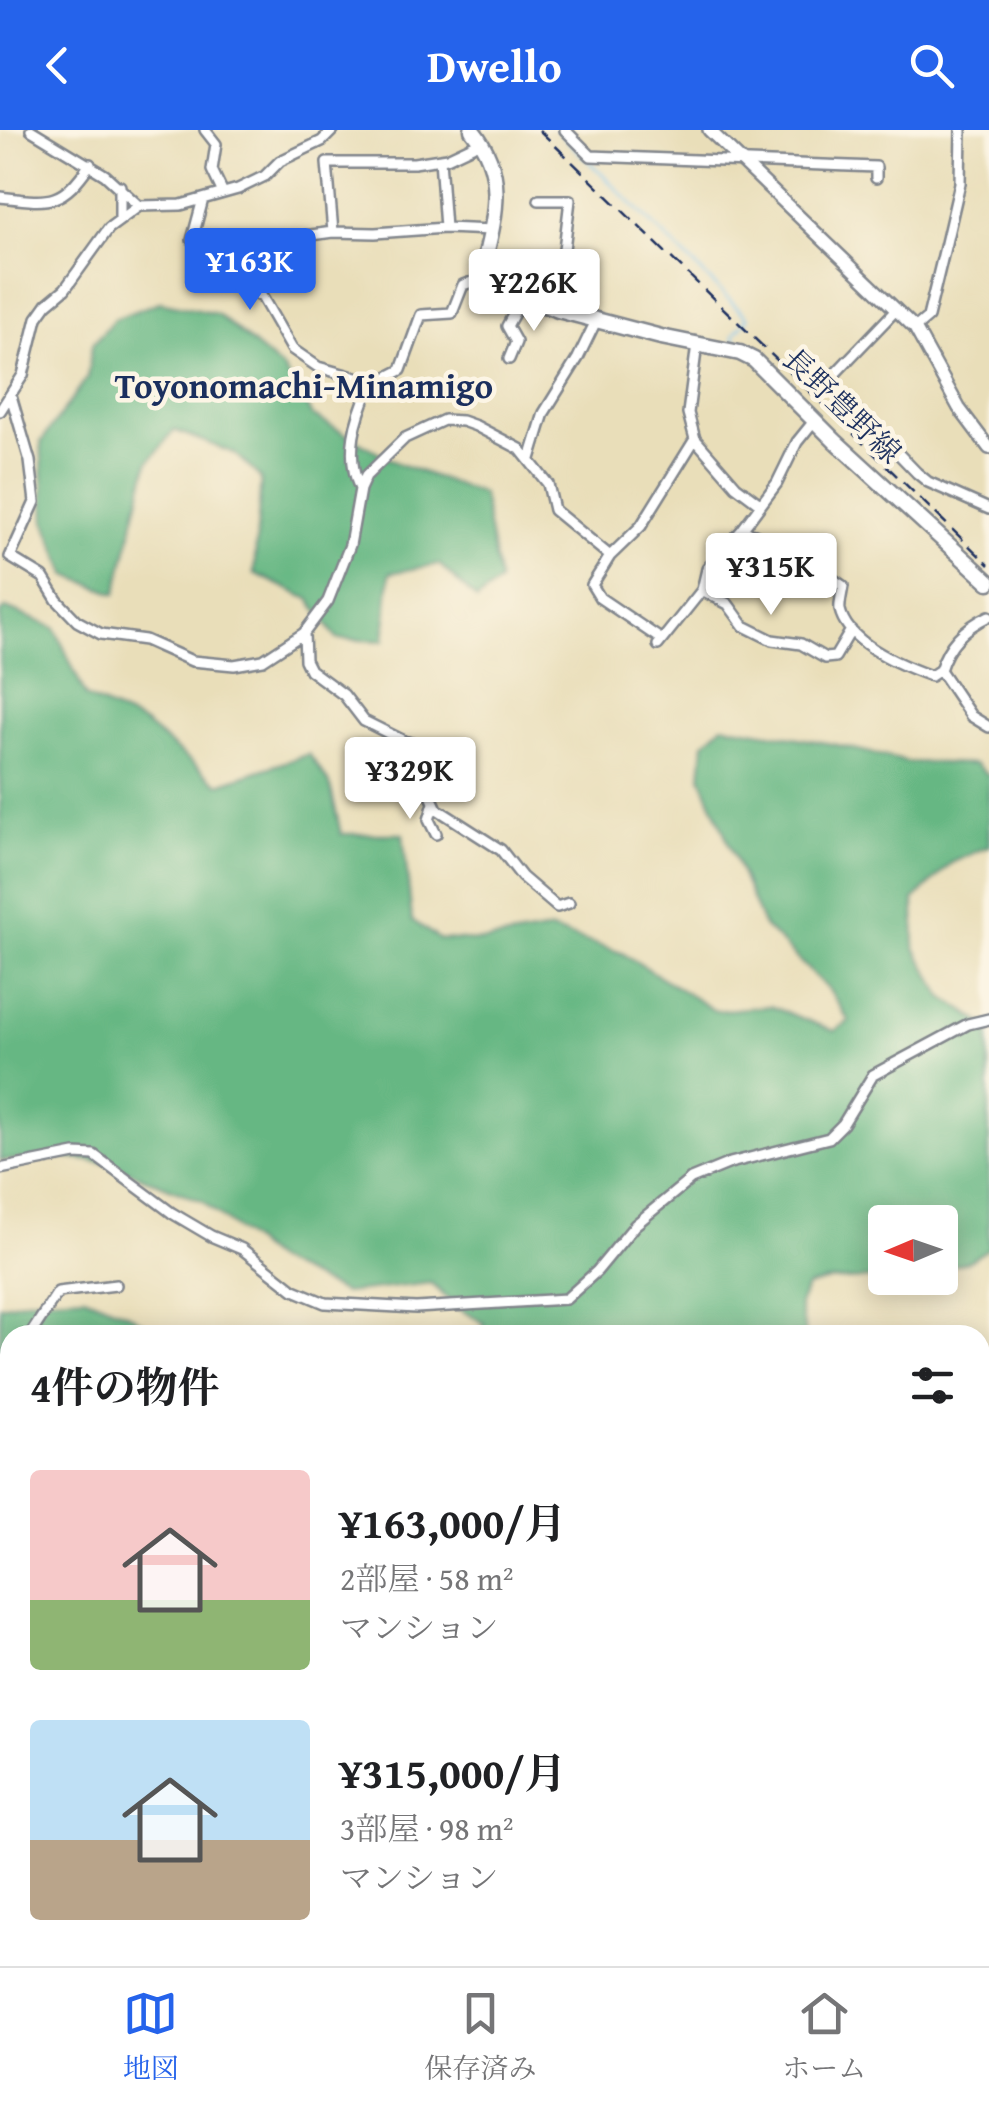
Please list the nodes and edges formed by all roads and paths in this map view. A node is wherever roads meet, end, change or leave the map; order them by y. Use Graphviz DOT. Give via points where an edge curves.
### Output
graph roads {
  1 [pos="31,130"];
  2 [pos="205,130"];
  3 [pos="332,130"];
  4 [pos="565,130"];
  5 [pos="709,130"];
  6 [pos="961,130"];
  7 [pos="477,136"];
  8 [pos="322,141"];
  9 [pos="440,159"];
  10 [pos="742,160"];
  11 [pos="327,163"];
  12 [pos="90,164"];
  13 [pos="876,178"];
  14 [pos="120,186"];
  15 [pos="223,194"];
  16 [pos="0,196"];
  17 [pos="203,199"];
  18 [pos="538,200"];
  19 [pos="140,206"];
  20 [pos="120,220"];
  21 [pos="445,228"];
  22 [pos="492,230"];
  23 [pos="333,232"];
  24 [pos="282,239"];
  25 [pos="484,267"];
  26 [pos="524,294"];
  27 [pos="547,306"];
  28 [pos="896,310"];
  29 [pos="596,320"];
  30 [pos="915,328"];
  31 [pos="697,344"];
  32 [pos="509,360"];
  33 [pos="375,383"];
  34 [pos="12,396"];
  35 [pos="0,411"];
  36 [pos="814,421"];
  37 [pos="695,439"];
  38 [pos="989,448"];
  39 [pos="530,459"];
  40 [pos="360,488"];
  41 [pos="760,504"];
  42 [pos="989,509"];
  43 [pos="742,530"];
  44 [pos="610,556"];
  45 [pos="5,557"];
  46 [pos="989,582"];
  47 [pos="702,590"];
  48 [pos="989,616"];
  49 [pos="852,630"];
  50 [pos="304,632"];
  51 [pos="940,670"];
  52 [pos="989,728"];
  53 [pos="434,804"];
  54 [pos="436,834"];
  55 [pos="569,902"];
  56 [pos="989,1019"];
  57 [pos="0,1169"];
  58 [pos="116,1285"];
  59 [pos="37,1325"];
  1 -- 12 [label="street"];
  2 -- 15 [label="street" via="216,144 212,170"];
  3 -- 8 [label="street"];
  4 -- 10 [label="street" via="591,156"];
  5 -- 10 [label="street"];
  6 -- 30 [label="street" via="960,183 928,317"];
  7 -- 9 [label="street"];
  7 -- 22 [label="main road" via="491,157 495,180"];
  8 -- 11 [label="street"];
  8 -- 15 [label="street"];
  9 -- 11 [label="street"];
  9 -- 21 [label="street"];
  10 -- 13 [label="street" via="876,166"];
  10 -- 28 [label="street"];
  11 -- 23 [label="street"];
  12 -- 14 [label="street"];
  12 -- 16 [label="street" via="60,198"];
  14 -- 19 [label="street"];
  14 -- 20 [label="street"];
  15 -- 17 [label="street"];
  17 -- 19 [label="street"];
  17 -- 33 [label="street" via="192,240 221,273 262,297 292,349 318,367"];
  18 -- 27 [label="street" via="570,200 561,274 553,272"];
  19 -- 20 [label="street"];
  20 -- 34 [label="street" via="37,318"];
  21 -- 22 [label="street"];
  21 -- 23 [label="street"];
  22 -- 25 [label="main road"];
  23 -- 24 [label="street"];
  25 -- 26 [label="main road, 長野豊野線"];
  25 -- 33 [label="street" via="463,286 452,313 421,315 402,370"];
  26 -- 27 [label="main road, 長野豊野線"];
  26 -- 32 [label="street" via="507,326 516,342"];
  27 -- 29 [label="main road, 長野豊野線"];
  28 -- 30 [label="street"];
  28 -- 42 [label="street" via="828,381 928,482"];
  29 -- 31 [label="main road, 長野豊野線"];
  29 -- 39 [label="street" via="544,413"];
  30 -- 38 [label="street"];
  31 -- 36 [label="main road, 長野豊野線" via="754,360"];
  31 -- 37 [label="street" via="688,414"];
  33 -- 40 [label="street" via="356,418"];
  34 -- 35 [label="street"];
  34 -- 45 [label="street" via="35,502"];
  36 -- 41 [label="street"];
  36 -- 46 [label="main road, 長野豊野線"];
  37 -- 41 [label="street"];
  37 -- 44 [label="street" via="641,526"];
  39 -- 40 [label="street" via="476,426 444,420 394,446"];
  39 -- 44 [label="street" via="548,484 554,510"];
  40 -- 50 [label="street" via="337,583"];
  41 -- 43 [label="street"];
  43 -- 47 [label="street" via="707,569"];
  43 -- 49 [label="street" via="789,549 843,586 840,610"];
  44 -- 47 [label="street" via="592,585 660,643"];
  45 -- 50 [label="street" via="43,578 77,621 102,634 159,645 178,658 250,663"];
  47 -- 49 [label="street" via="728,604 744,626 825,658 835,657"];
  48 -- 51 [label="street" via="946,650"];
  49 -- 51 [label="street" via="891,662 931,676"];
  50 -- 53 [label="street" via="310,670 344,695 364,721 442,757"];
  51 -- 52 [label="street" via="971,716"];
  53 -- 54 [label="street" via="429,820"];
  53 -- 55 [label="street" via="501,850 558,907"];
  56 -- 57 [label="street" via="873,1074 829,1138 691,1179 635,1225 566,1298 416,1308 325,1304 294,1290 242,1249 172,1214 94,1155"];
  58 -- 59 [label="street" via="58,1292"];
}
